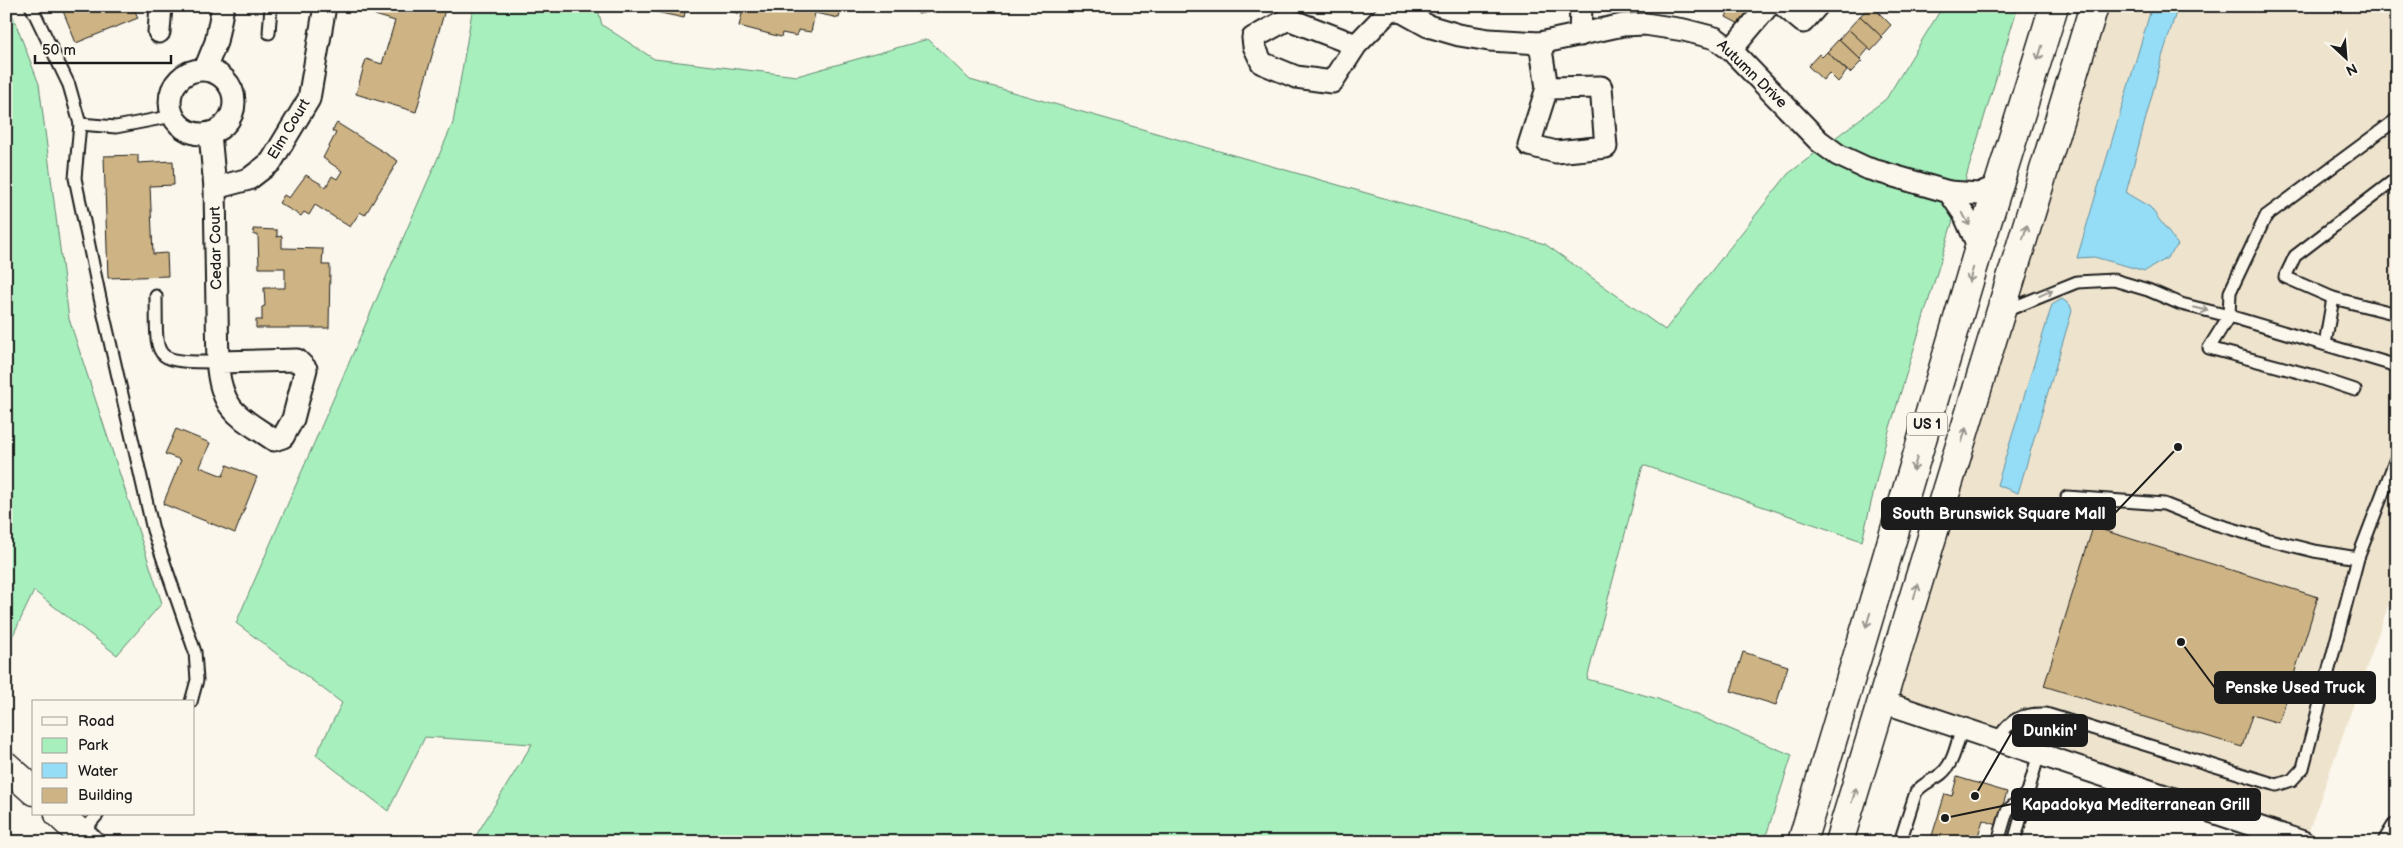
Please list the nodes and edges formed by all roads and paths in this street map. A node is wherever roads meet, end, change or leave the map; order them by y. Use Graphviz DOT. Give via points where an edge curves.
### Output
graph roads {
  1 [pos="31,6"];
  2 [pos="161,6"];
  3 [pos="223,6"];
  4 [pos="271,6"];
  5 [pos="325,6"];
  6 [pos="1581,6"];
  7 [pos="1768,6"];
  8 [pos="1784,6"];
  9 [pos="1817,6"];
  10 [pos="2054,6"];
  11 [pos="1392,7"];
  12 [pos="2095,14"];
  13 [pos="159,32"];
  14 [pos="269,33"];
  15 [pos="1580,35"];
  16 [pos="1540,44"];
  17 [pos="1356,45"];
  18 [pos="1731,50"];
  19 [pos="205,69"];
  20 [pos="1547,88"];
  21 [pos="173,116"];
  22 [pos="2397,119"];
  23 [pos="80,124"];
  24 [pos="210,133"];
  25 [pos="2397,178"];
  26 [pos="1999,186"];
  27 [pos="215,188"];
  28 [pos="1949,192"];
  29 [pos="1979,248"];
  30 [pos="156,296"];
  31 [pos="2334,298"];
  32 [pos="2001,312"];
  33 [pos="2397,314"];
  34 [pos="2229,316"];
  35 [pos="2325,344"];
  36 [pos="218,362"];
  37 [pos="2397,366"];
  38 [pos="2355,390"];
  39 [pos="2397,456"];
  40 [pos="2067,497"];
  41 [pos="2358,558"];
  42 [pos="193,700"];
  43 [pos="1883,702"];
  44 [pos="1962,728"];
  45 [pos="1998,739"];
  46 [pos="2039,753"];
  47 [pos="6,766"];
  48 [pos="32,789"];
  49 [pos="2028,791"];
  50 [pos="63,816"];
  51 [pos="2397,829"];
  52 [pos="89,830"];
  53 [pos="1802,842"];
  54 [pos="1840,842"];
  55 [pos="1900,842"];
  56 [pos="1998,842"];
  57 [pos="2014,842"];
  58 [pos="2304,842"];
  59 [pos="2389,842"];
  1 -- 23 [label="lane" via="69,85"];
  2 -- 13 [label="street"];
  3 -- 19 [label="street" via="216,42"];
  4 -- 14 [label="lane"];
  5 -- 27 [label="street, Elm Court" via="309,99 281,146 271,162 249,179"];
  6 -- 15 [label="street"];
  7 -- 18 [label="street"];
  8 -- 9 [label="street" via="1802,22"];
  10 -- 26 [label="main road, US 1, one-way"];
  11 -- 16 [label="street, Autumn Drive" via="1428,26 1459,35"];
  11 -- 17 [label="street"];
  32 -- 12 [label="main road, US 1, one-way"];
  15 -- 16 [label="street, Autumn Drive"];
  15 -- 18 [label="street, Autumn Drive" via="1623,25 1645,24 1715,38"];
  16 -- 20 [label="street"];
  18 -- 28 [label="street, Autumn Drive" via="1818,141 1866,168"];
  19 -- 21 [label="street" via="185,74 175,84 170,103"];
  19 -- 24 [label="street" via="226,79 235,101 229,120"];
  21 -- 23 [label="lane" via="116,127"];
  21 -- 24 [label="street" via="181,127 193,133"];
  22 -- 34 [label="lane" via="2266,216 2230,292"];
  23 -- 42 [label="lane" via="75,178 154,530 195,652 198,680"];
  24 -- 27 [label="street, Cedar Court"];
  25 -- 31 [label="lane" via="2295,256 2285,277"];
  26 -- 28 [label="street, Autumn Drive" via="1978,194"];
  26 -- 29 [label="main road, US 1"];
  27 -- 36 [label="street, Cedar Court"];
  28 -- 29 [label="street, one-way"];
  29 -- 53 [label="main road, US 1, one-way"];
  30 -- 36 [label="lane" via="157,345 161,355 181,362"];
  31 -- 33 [label="lane"];
  31 -- 35 [label="lane"];
  32 -- 34 [label="lane, one-way" via="2062,286 2098,279 2130,284 2181,304"];
  43 -- 32 [label="main road, US 1, one-way"];
  34 -- 35 [label="lane"];
  34 -- 38 [label="lane" via="2208,348"];
  35 -- 37 [label="lane"];
  36 -- 36 [label="street, Cedar Court" via="221,391 235,412 274,440 283,437 293,419 306,369 297,360"];
  39 -- 41 [label="lane"];
  40 -- 41 [label="lane" via="2164,504 2266,539"];
  41 -- 45 [label="lane" via="2302,768 2292,780 2277,785 2046,714 2031,713 2017,717"];
  43 -- 44 [label="street"];
  54 -- 43 [label="main road, US 1, one-way"];
  44 -- 45 [label="street"];
  44 -- 55 [label="lane" via="1946,770 1916,792"];
  45 -- 46 [label="street"];
  46 -- 49 [label="lane"];
  46 -- 58 [label="street"];
  47 -- 48 [label="main road"];
  49 -- 56 [label="lane" via="2007,811"];
  49 -- 57 [label="lane"];
  50 -- 52 [label="main road"];
  51 -- 59 [label="street"];
}
